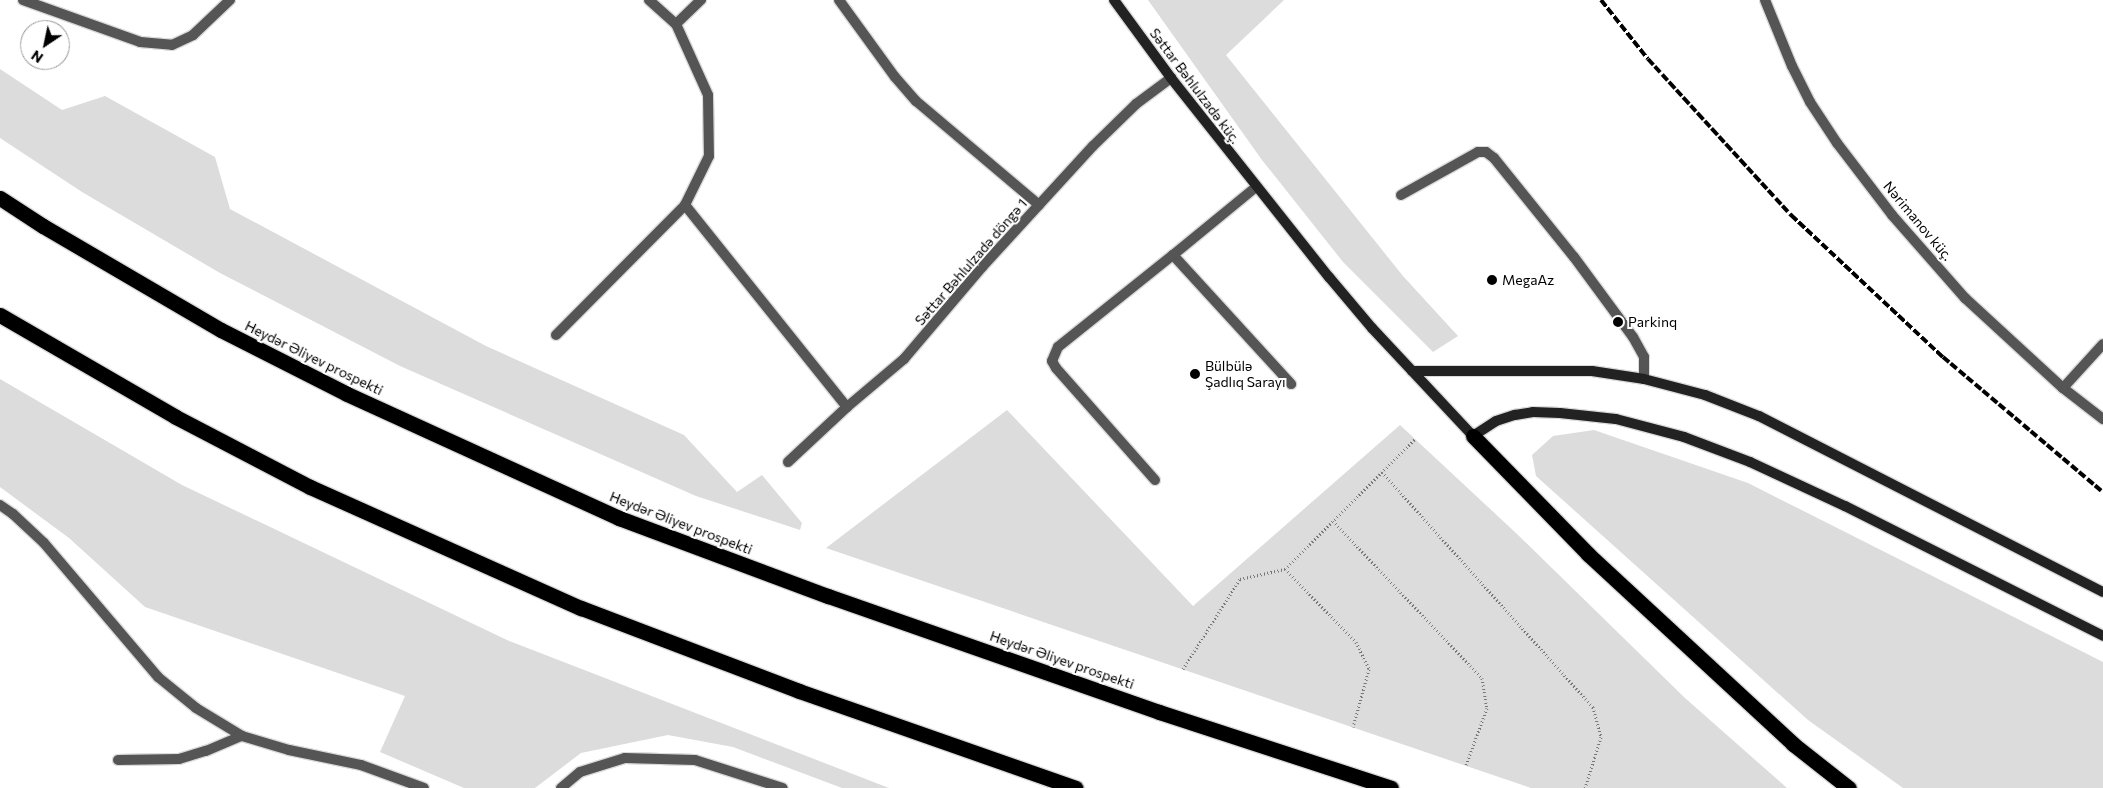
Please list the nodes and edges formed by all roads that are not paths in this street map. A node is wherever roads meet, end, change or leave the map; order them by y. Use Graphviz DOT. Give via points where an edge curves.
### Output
graph roads {
  1 [pos="23,0"];
  2 [pos="230,0"];
  3 [pos="649,0"];
  4 [pos="701,0"];
  5 [pos="839,0"];
  6 [pos="1114,0"];
  7 [pos="1765,0"];
  8 [pos="676,24"];
  9 [pos="1171,78"];
  10 [pos="1256,187"];
  11 [pos="1400,195"];
  12 [pos="0,198"];
  13 [pos="684,205"];
  14 [pos="1039,205"];
  15 [pos="1173,255"];
  16 [pos="0,316"];
  17 [pos="556,335"];
  18 [pos="2103,344"];
  19 [pos="1412,371"];
  20 [pos="1644,379"];
  21 [pos="1291,384"];
  22 [pos="2063,388"];
  23 [pos="846,407"];
  24 [pos="2103,419"];
  25 [pos="1473,436"];
  26 [pos="788,462"];
  27 [pos="1154,480"];
  28 [pos="0,505"];
  29 [pos="2103,592"];
  30 [pos="2103,636"];
  31 [pos="242,736"];
  32 [pos="118,760"];
  33 [pos="424,788"];
  34 [pos="561,788"];
  35 [pos="783,788"];
  36 [pos="1076,788"];
  37 [pos="1391,788"];
  38 [pos="1850,788"];
  1 -- 2 [label="street" via="140,42 172,45 193,35"];
  3 -- 8 [label="street"];
  4 -- 8 [label="street"];
  5 -- 14 [label="street" via="916,101"];
  6 -- 9 [label="main road, Səttar Bəhlulzadə küç."];
  7 -- 22 [label="street, Nərimanov küç." via="1810,102 1876,194 1965,298"];
  8 -- 13 [label="street" via="708,95 709,156"];
  9 -- 10 [label="main road, Səttar Bəhlulzadə küç."];
  9 -- 14 [label="street, Səttar Bəhlulzadə döngə 1" via="1136,104"];
  10 -- 15 [label="street"];
  10 -- 19 [label="main road, Səttar Bəhlulzadə küç." via="1372,328"];
  11 -- 20 [label="street" via="1478,152 1486,152 1494,158 1633,337 1644,357"];
  12 -- 37 [label="highway, Heydər Əliyev prospekti" via="221,330 347,394 619,518 828,596 1150,709"];
  13 -- 17 [label="street"];
  13 -- 23 [label="street"];
  14 -- 23 [label="street, Səttar Bəhlulzadə döngə 1" via="904,359"];
  15 -- 21 [label="street"];
  15 -- 27 [label="street" via="1058,347 1052,361"];
  16 -- 36 [label="highway" via="176,417 310,487 581,608 799,691"];
  18 -- 22 [label="street"];
  19 -- 20 [label="main road" via="1583,371"];
  19 -- 25 [label="main road, Səttar Bəhlulzadə küç."];
  20 -- 29 [label="main road" via="1704,394 1759,416"];
  22 -- 24 [label="street, Nərimanov küç."];
  23 -- 26 [label="street, Səttar Bəhlulzadə döngə 1"];
  25 -- 30 [label="main road" via="1496,421 1533,412 1616,419 1684,437 1750,462 1845,506"];
  25 -- 38 [label="highway" via="1595,561 1793,744"];
  28 -- 31 [label="street" via="44,543 158,677 196,708"];
  31 -- 32 [label="street" via="179,759"];
  31 -- 33 [label="street" via="288,750 361,765"];
  34 -- 35 [label="street" via="580,772 625,758 695,760"];
}
